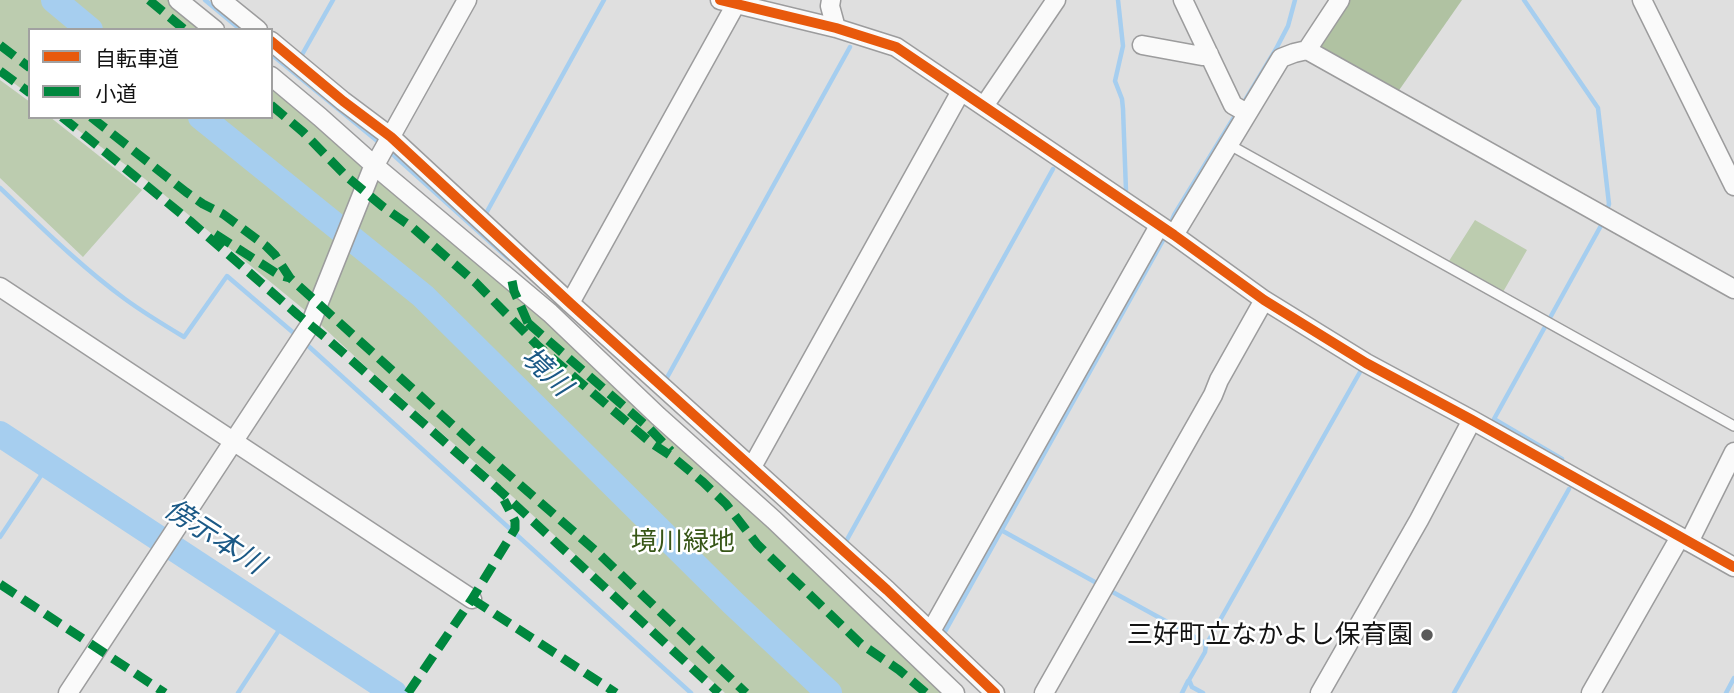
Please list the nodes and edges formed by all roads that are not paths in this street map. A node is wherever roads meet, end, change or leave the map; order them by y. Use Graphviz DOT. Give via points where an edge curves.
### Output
graph roads {
  1 [pos="178,0"];
  2 [pos="221,0"];
  3 [pos="467,0"];
  4 [pos="1056,0"];
  5 [pos="1184,0"];
  6 [pos="1340,0"];
  7 [pos="1642,0"];
  8 [pos="728,2"];
  9 [pos="827,2"];
  10 [pos="213,28"];
  11 [pos="256,28"];
  12 [pos="836,28"];
  13 [pos="273,43"];
  14 [pos="1142,45"];
  15 [pos="1307,50"];
  16 [pos="1209,54"];
  17 [pos="273,78"];
  18 [pos="961,91"];
  19 [pos="984,106"];
  20 [pos="1247,113"];
  21 [pos="391,138"];
  22 [pos="1228,144"];
  23 [pos="375,165"];
  24 [pos="1734,186"];
  25 [pos="1167,230"];
  26 [pos="0,287"];
  27 [pos="1734,289"];
  28 [pos="1264,300"];
  29 [pos="570,303"];
  30 [pos="1472,420"];
  31 [pos="1734,426"];
  32 [pos="233,442"];
  33 [pos="1734,452"];
  34 [pos="751,467"];
  35 [pos="1684,540"];
  36 [pos="1734,567"];
  37 [pos="472,598"];
  38 [pos="931,631"];
  39 [pos="68,693"];
  40 [pos="955,693"];
  41 [pos="995,693"];
  42 [pos="1044,693"];
  43 [pos="1320,693"];
  44 [pos="1591,693"];
  1 -- 10 [label="street"];
  2 -- 11 [label="street"];
  3 -- 21 [label="street"];
  4 -- 19 [label="street"];
  5 -- 16 [label="street"];
  6 -- 15 [label="street"];
  7 -- 24 [label="street"];
  8 -- 12 [label="street"];
  8 -- 29 [label="street"];
  9 -- 12 [label="street"];
  12 -- 18 [label="street" via="896,47"];
  13 -- 21 [label="street"];
  14 -- 16 [label="street"];
  15 -- 20 [label="street" via="1281,58"];
  15 -- 27 [label="street"];
  16 -- 20 [label="street" via="1233,105"];
  17 -- 23 [label="street"];
  18 -- 19 [label="street"];
  18 -- 34 [label="street"];
  19 -- 25 [label="street"];
  20 -- 22 [label="street"];
  21 -- 23 [label="street"];
  21 -- 29 [label="street"];
  22 -- 25 [label="street"];
  22 -- 31 [label="lane"];
  23 -- 32 [label="street" via="313,321"];
  23 -- 40 [label="street" via="550,313"];
  25 -- 28 [label="street"];
  25 -- 38 [label="street"];
  26 -- 32 [label="street"];
  28 -- 30 [label="street" via="1366,363"];
  28 -- 42 [label="street"];
  29 -- 34 [label="street"];
  30 -- 35 [label="street"];
  30 -- 43 [label="street"];
  32 -- 37 [label="street"];
  32 -- 39 [label="street"];
  33 -- 35 [label="street"];
  34 -- 38 [label="street"];
  35 -- 36 [label="street"];
  35 -- 44 [label="street"];
  38 -- 41 [label="street"];
}
